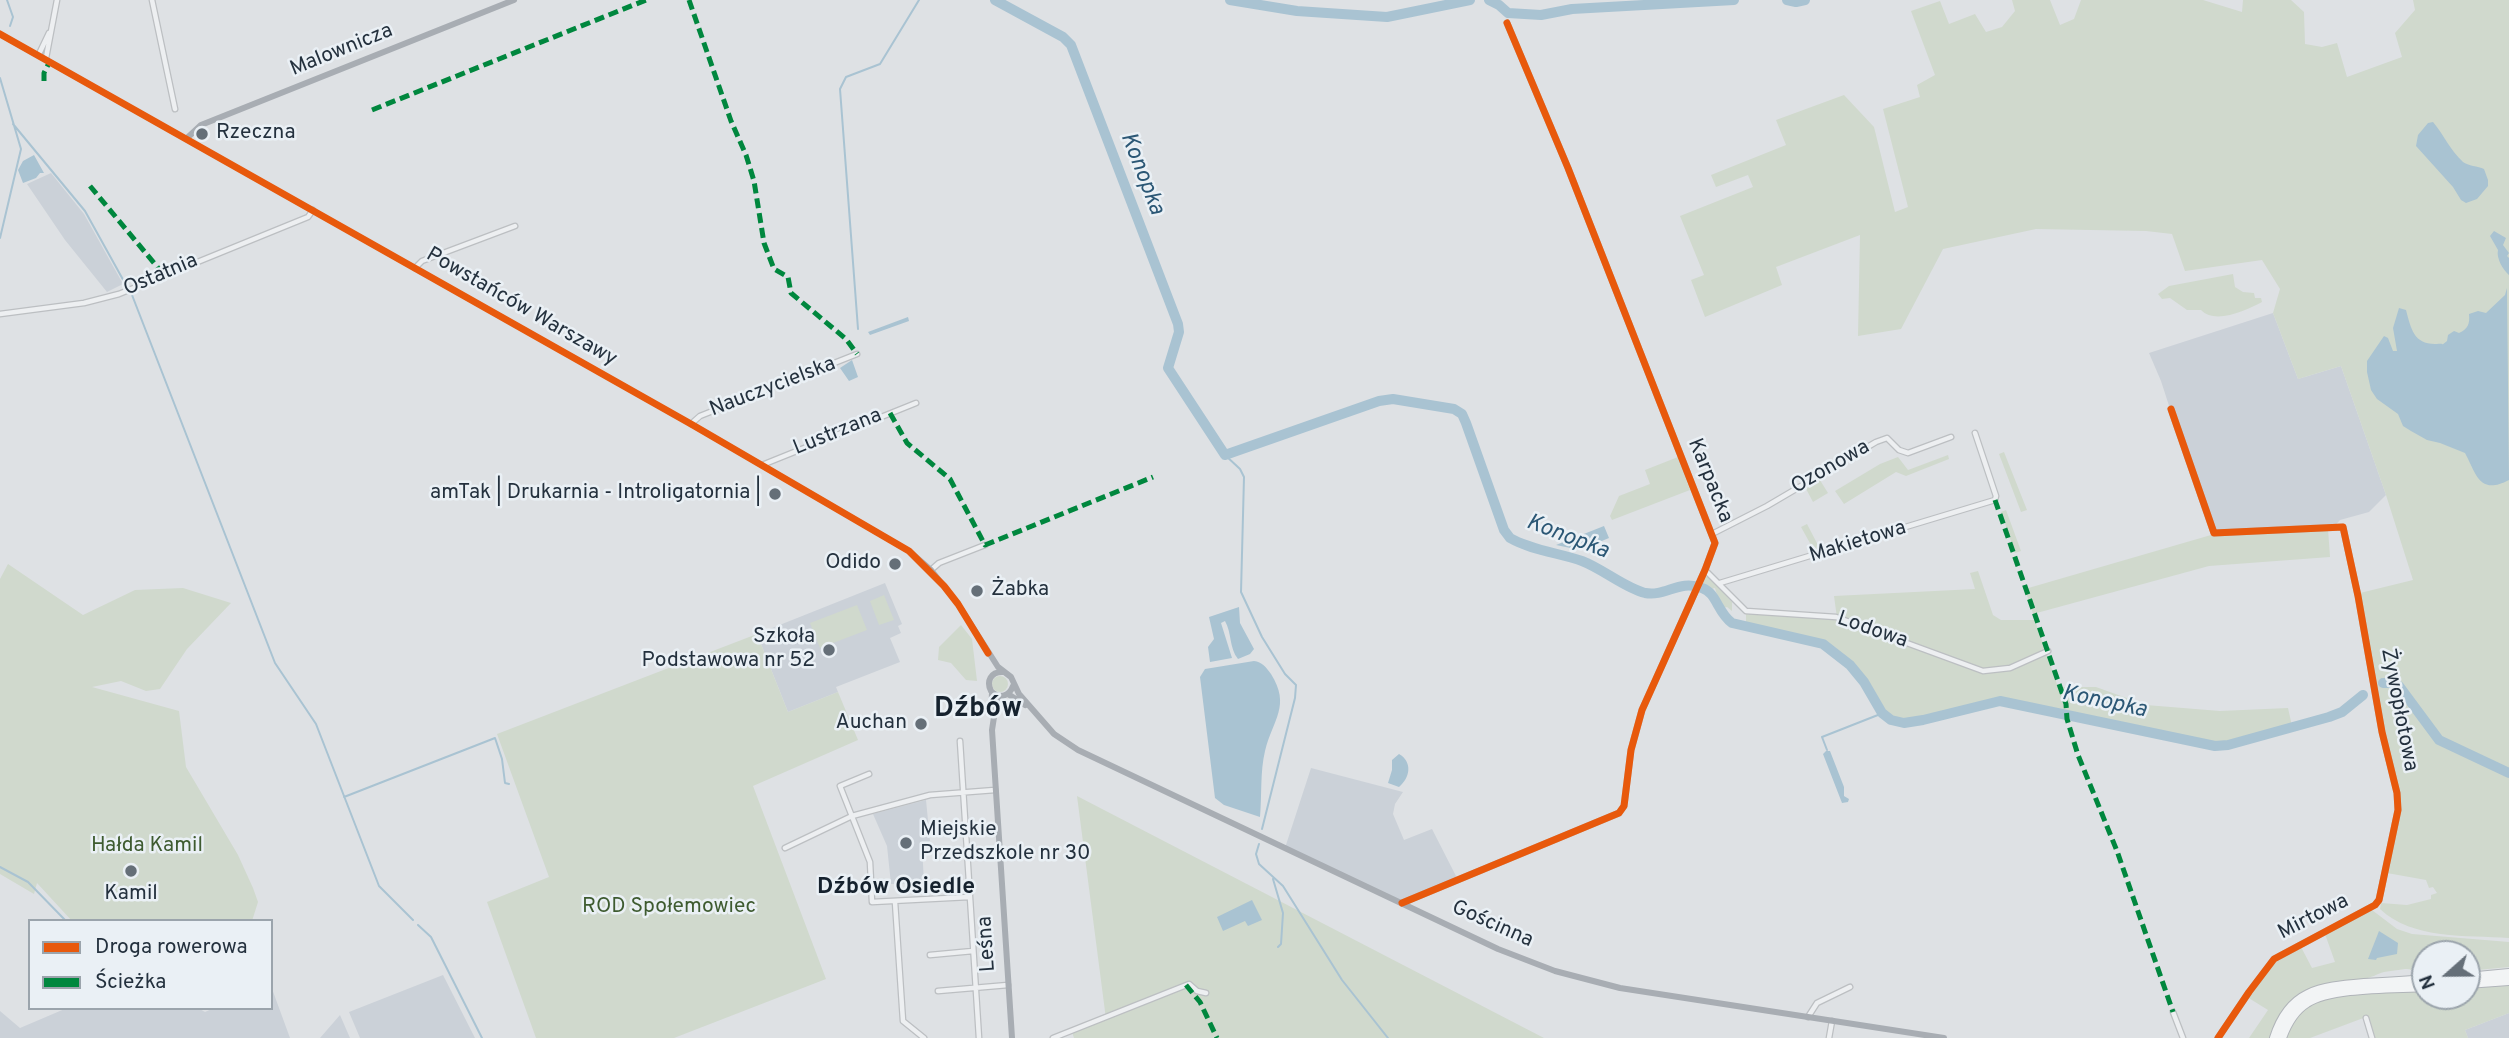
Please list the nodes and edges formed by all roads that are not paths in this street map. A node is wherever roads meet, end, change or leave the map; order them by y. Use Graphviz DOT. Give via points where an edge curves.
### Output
graph roads {
  1 [pos="57,0"];
  2 [pos="152,0"];
  3 [pos="514,0"];
  4 [pos="1507,23"];
  5 [pos="50,29"];
  6 [pos="0,34"];
  7 [pos="39,54"];
  8 [pos="46,58"];
  9 [pos="175,109"];
  10 [pos="186,139"];
  11 [pos="313,209"];
  12 [pos="515,226"];
  13 [pos="415,268"];
  14 [pos="0,314"];
  15 [pos="857,354"];
  16 [pos="916,403"];
  17 [pos="2171,409"];
  18 [pos="691,424"];
  19 [pos="1975,433"];
  20 [pos="1951,437"];
  21 [pos="761,466"];
  22 [pos="1712,534"];
  23 [pos="985,545"];
  24 [pos="931,570"];
  25 [pos="1705,570"];
  26 [pos="1720,583"];
  27 [pos="2048,651"];
  28 [pos="988,653"];
  29 [pos="1002,672"];
  30 [pos="993,674"];
  31 [pos="1013,686"];
  32 [pos="992,693"];
  33 [pos="1005,695"];
  34 [pos="1030,708"];
  35 [pos="992,723"];
  36 [pos="960,741"];
  37 [pos="869,774"];
  38 [pos="995,790"];
  39 [pos="964,793"];
  40 [pos="852,817"];
  41 [pos="785,848"];
  42 [pos="970,897"];
  43 [pos="2379,900"];
  44 [pos="895,902"];
  45 [pos="1402,903"];
  46 [pos="972,951"];
  47 [pos="930,955"];
  48 [pos="2509,973"];
  49 [pos="2481,975"];
  50 [pos="2411,980"];
  51 [pos="2509,981"];
  52 [pos="2481,983"];
  53 [pos="1009,985"];
  54 [pos="1850,987"];
  55 [pos="2411,987"];
  56 [pos="975,988"];
  57 [pos="939,991"];
  58 [pos="1206,993"];
  59 [pos="2173,1012"];
  60 [pos="1808,1017"];
  61 [pos="2366,1018"];
  62 [pos="1832,1021"];
  63 [pos="924,1038"];
  64 [pos="979,1038"];
  65 [pos="1011,1038"];
  66 [pos="1053,1038"];
  67 [pos="1829,1038"];
  68 [pos="1944,1038"];
  69 [pos="2183,1038"];
  70 [pos="2218,1038"];
  71 [pos="2274,1038"];
  72 [pos="2282,1038"];
  73 [pos="2372,1038"];
  1 -- 5 [label="street"];
  2 -- 9 [label="street"];
  3 -- 10 [label="main road, Malownicza" via="201,125"];
  4 -- 22 [label="street, Karpacka"];
  5 -- 7 [label="street"];
  5 -- 8 [label="street"];
  6 -- 7 [label="main road, Powstańców Warszawy"];
  7 -- 8 [label="main road, Powstańców Warszawy"];
  8 -- 10 [label="main road, Powstańców Warszawy"];
  10 -- 11 [label="main road, Powstańców Warszawy"];
  11 -- 13 [label="main road, Powstańców Warszawy"];
  11 -- 14 [label="street, Ostatnia" via="308,217 120,294"];
  12 -- 13 [label="street" via="422,261"];
  13 -- 18 [label="main road, Powstańców Warszawy"];
  15 -- 18 [label="street, Nauczycielska" via="700,416"];
  16 -- 21 [label="street, Lustrzana"];
  17 -- 43 [label="street, Żywopłotowa" via="2214,533 2343,527 2397,793 2398,810"];
  18 -- 21 [label="main road, Powstańców Warszawy"];
  19 -- 26 [label="street, Makietowa" via="1995,500"];
  20 -- 22 [label="street, Ozonowa" via="1908,453 1887,438 1876,442"];
  21 -- 24 [label="main road, Powstańców Warszawy" via="909,551"];
  22 -- 25 [label="street, Karpacka" via="1714,549"];
  23 -- 24 [label="street"];
  24 -- 28 [label="main road, Powstańców Warszawy"];
  25 -- 26 [label="street, Lodowa"];
  25 -- 45 [label="street, Karpacka" via="1642,710 1619,813"];
  26 -- 27 [label="street, Lodowa" via="1746,611 1836,617 1983,671 2010,668"];
  28 -- 29 [label="main road, Powstańców Warszawy"];
  28 -- 30 [label="main road, Powstańców Warszawy"];
  29 -- 30 [label="main road"];
  29 -- 31 [label="main road" via="1011,677"];
  30 -- 32 [label="main road" via="988,682"];
  31 -- 33 [label="main road"];
  31 -- 34 [label="main road, Gościnna"];
  32 -- 33 [label="main road"];
  32 -- 35 [label="main road, Leśna"];
  33 -- 34 [label="main road, Gościnna"];
  33 -- 35 [label="main road, Leśna" via="996,704"];
  34 -- 45 [label="main road, Gościnna" via="1054,734 1078,750"];
  35 -- 38 [label="main road, Leśna"];
  36 -- 39 [label="street"];
  37 -- 40 [label="street" via="840,786"];
  38 -- 39 [label="street"];
  38 -- 53 [label="main road, Leśna"];
  39 -- 40 [label="street" via="930,795"];
  39 -- 42 [label="street"];
  40 -- 41 [label="street"];
  40 -- 44 [label="street" via="870,862 872,902"];
  42 -- 44 [label="street"];
  42 -- 46 [label="street"];
  43 -- 70 [label="street, Mirtowa" via="2274,959"];
  44 -- 63 [label="street" via="903,1021"];
  45 -- 60 [label="main road, Gościnna" via="1521,959 1587,981"];
  46 -- 47 [label="street"];
  46 -- 56 [label="street"];
  48 -- 49 [label="highway"];
  50 -- 71 [label="highway" via="2314,990 2284,1013"];
  51 -- 52 [label="highway"];
  53 -- 56 [label="street"];
  53 -- 65 [label="main road, Leśna"];
  54 -- 60 [label="street" via="1817,1003"];
  55 -- 72 [label="highway" via="2316,998 2295,1013"];
  56 -- 57 [label="street"];
  56 -- 64 [label="street"];
  58 -- 66 [label="street" via="1189,984"];
  59 -- 69 [label="street"];
  60 -- 62 [label="main road, Gościnna"];
  61 -- 73 [label="street"];
  62 -- 67 [label="street"];
  62 -- 68 [label="main road, Gościnna"];
}
